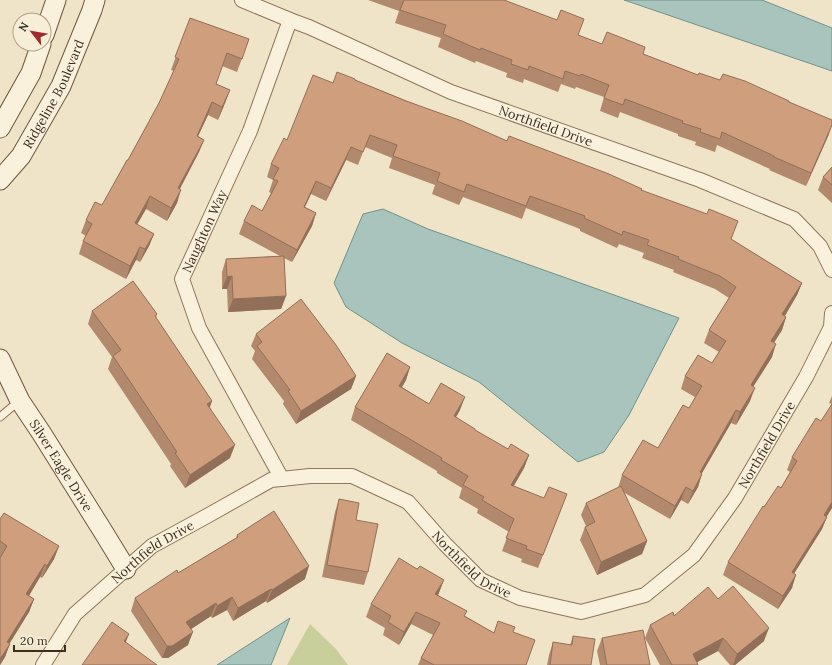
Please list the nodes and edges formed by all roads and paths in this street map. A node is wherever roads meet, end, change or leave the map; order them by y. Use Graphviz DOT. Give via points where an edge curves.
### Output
graph roads {
  1 [pos="56,0"];
  2 [pos="96,0"];
  3 [pos="242,0"];
  4 [pos="52,12"];
  5 [pos="290,20"];
  6 [pos="38,52"];
  7 [pos="0,128"];
  8 [pos="0,180"];
  9 [pos="832,270"];
  10 [pos="832,313"];
  11 [pos="0,359"];
  12 [pos="20,401"];
  13 [pos="0,417"];
  14 [pos="282,479"];
  15 [pos="126,569"];
  16 [pos="43,665"];
  1 -- 4 [label="street"];
  2 -- 8 [label="street, Ridgeline Boulevard" via="61,86 21,156"];
  3 -- 5 [label="street, Northfield Drive"];
  5 -- 9 [label="street, Northfield Drive" via="451,92 700,180 794,219 820,246"];
  5 -- 14 [label="street, Naughton Way" via="250,131 182,279 199,328"];
  6 -- 7 [label="street" via="31,73"];
  10 -- 14 [label="street, Northfield Drive" via="831,327 806,377 735,498 694,555 645,595 581,612 520,598 481,580 408,502 352,476"];
  11 -- 12 [label="street, Silver Eagle Drive"];
  12 -- 13 [label="lane"];
  12 -- 15 [label="street, Silver Eagle Drive"];
  14 -- 15 [label="street, Northfield Drive" via="271,480 152,546"];
  15 -- 16 [label="street, Northfield Drive" via="75,614"];
}
